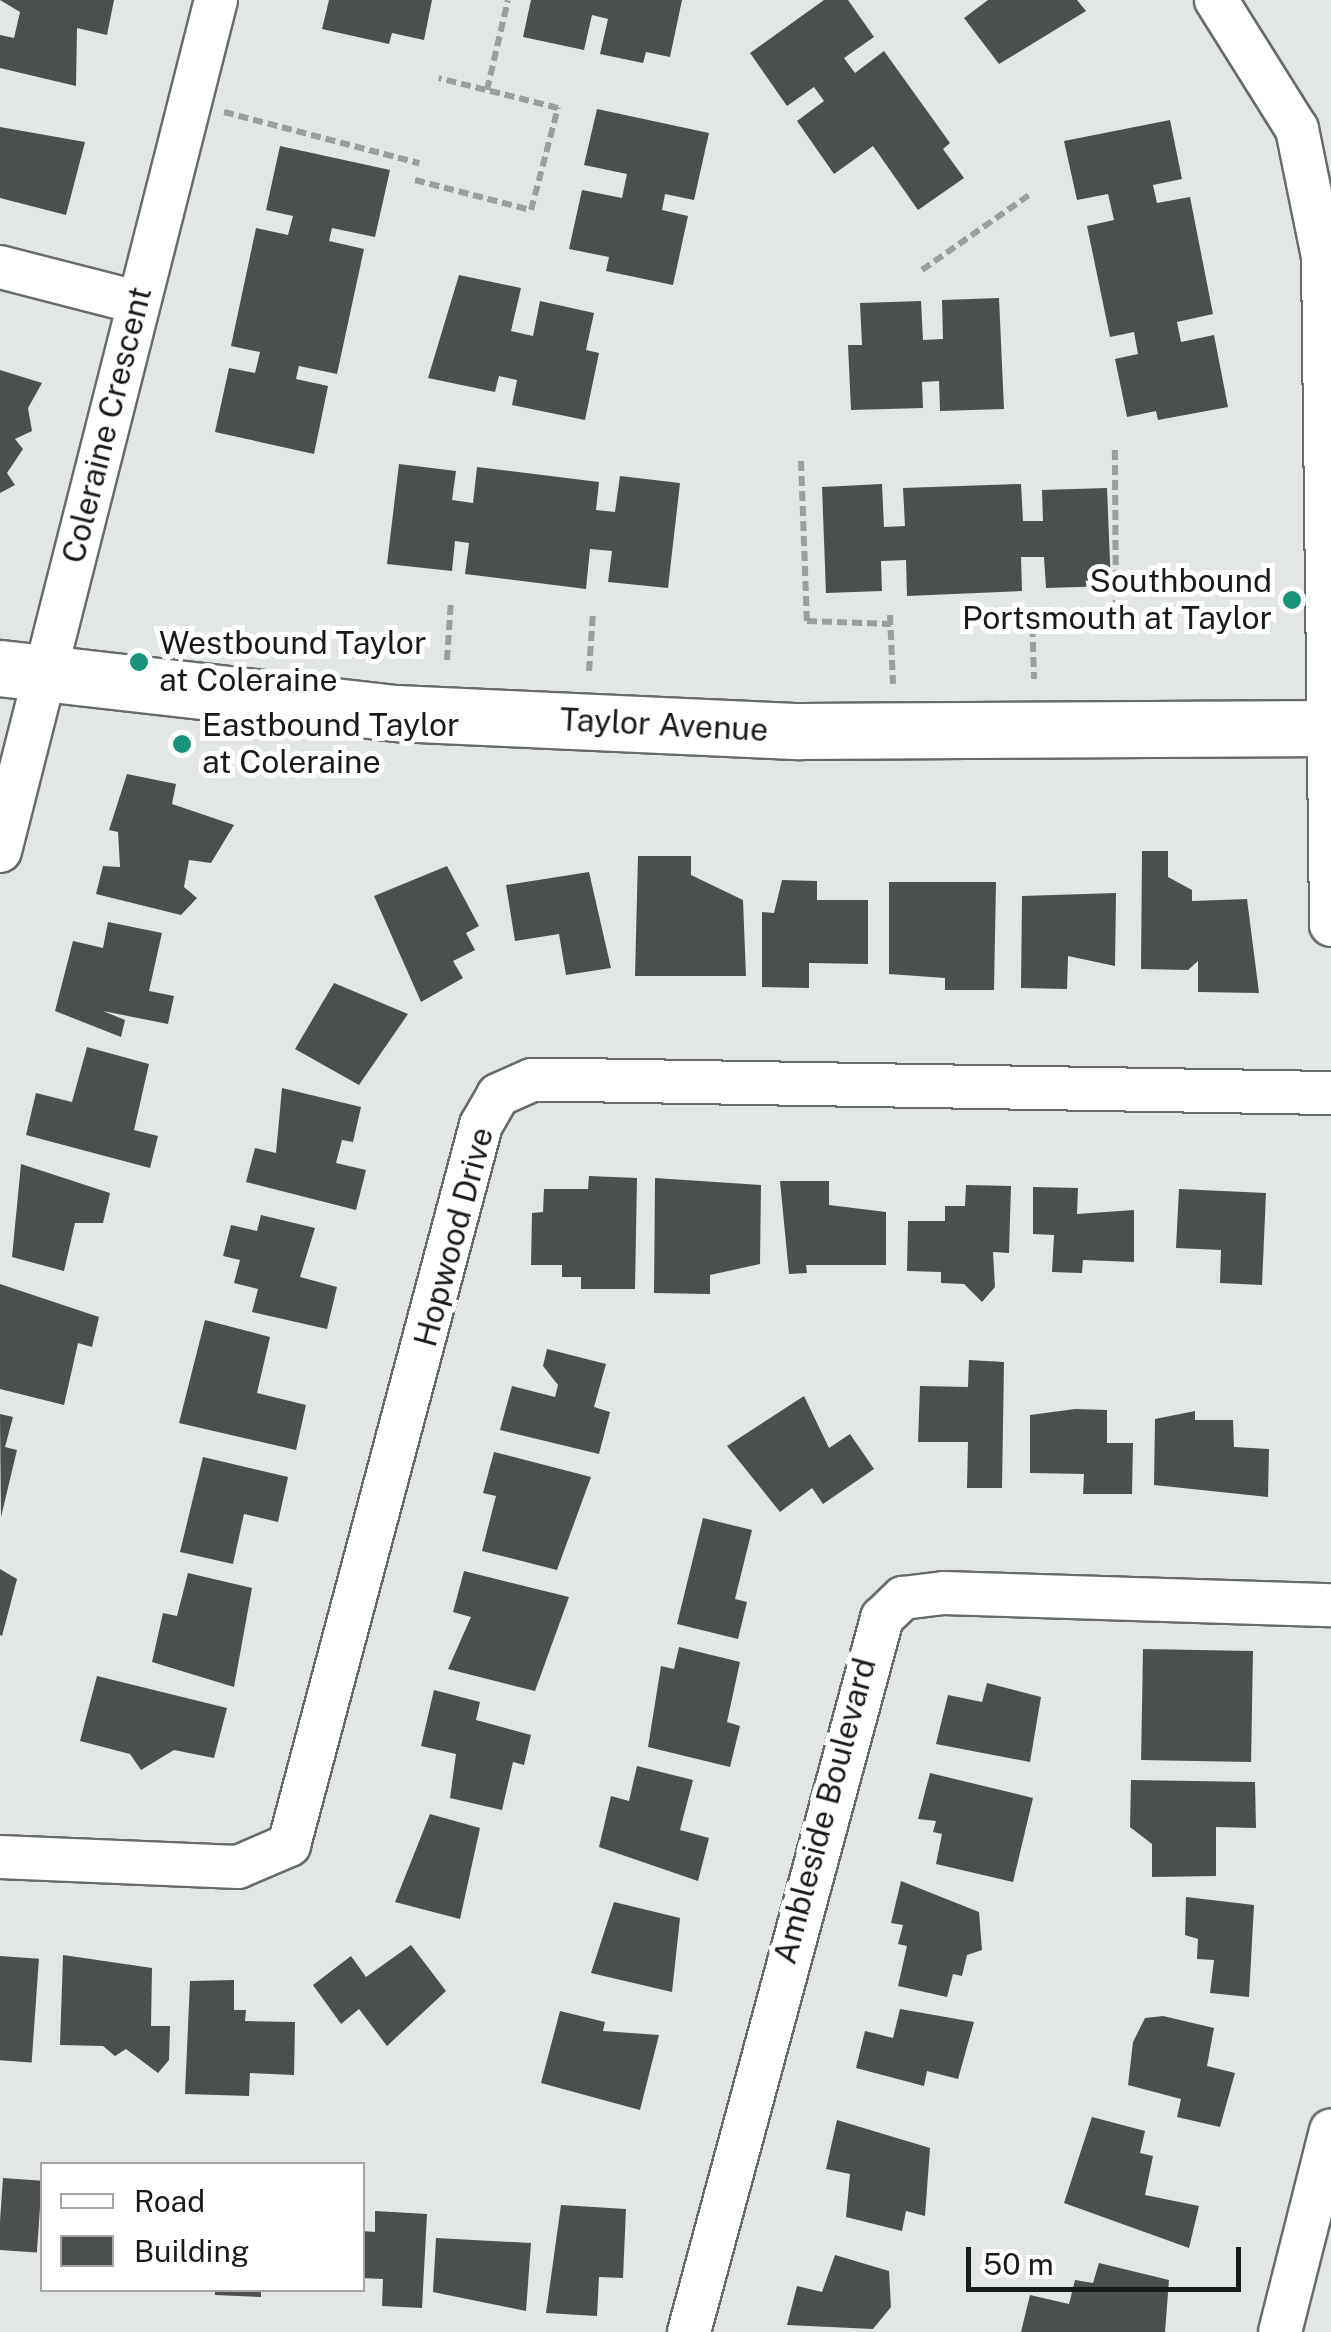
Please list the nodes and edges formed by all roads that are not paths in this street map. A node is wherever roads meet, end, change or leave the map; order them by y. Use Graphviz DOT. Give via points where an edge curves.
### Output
graph roads {
  1 [pos="216,0"];
  2 [pos="1216,0"];
  3 [pos="0,266"];
  4 [pos="136,302"];
  5 [pos="23,671"];
  6 [pos="1328,728"];
  7 [pos="0,851"];
  8 [pos="1331,925"];
  9 [pos="1331,1093"];
  10 [pos="1331,1605"];
  11 [pos="0,1857"];
  12 [pos="1331,2130"];
  13 [pos="690,2332"];
  14 [pos="1280,2332"];
  1 -- 4 [label="street, Coleraine Crescent"];
  2 -- 6 [label="street" via="1297,130 1318,222"];
  3 -- 4 [label="street"];
  4 -- 5 [label="street, Coleraine Crescent"];
  5 -- 6 [label="street, Taylor Avenue" via="396,712 780,730"];
  5 -- 7 [label="street, Coleraine Crescent"];
  6 -- 8 [label="street"];
  9 -- 11 [label="street, Hopwood Drive" via="532,1080 498,1095 482,1124 289,1845 238,1867"];
  10 -- 13 [label="street, Ambleside Boulevard" via="944,1593 903,1598 882,1618"];
  12 -- 14 [label="street"];
}
